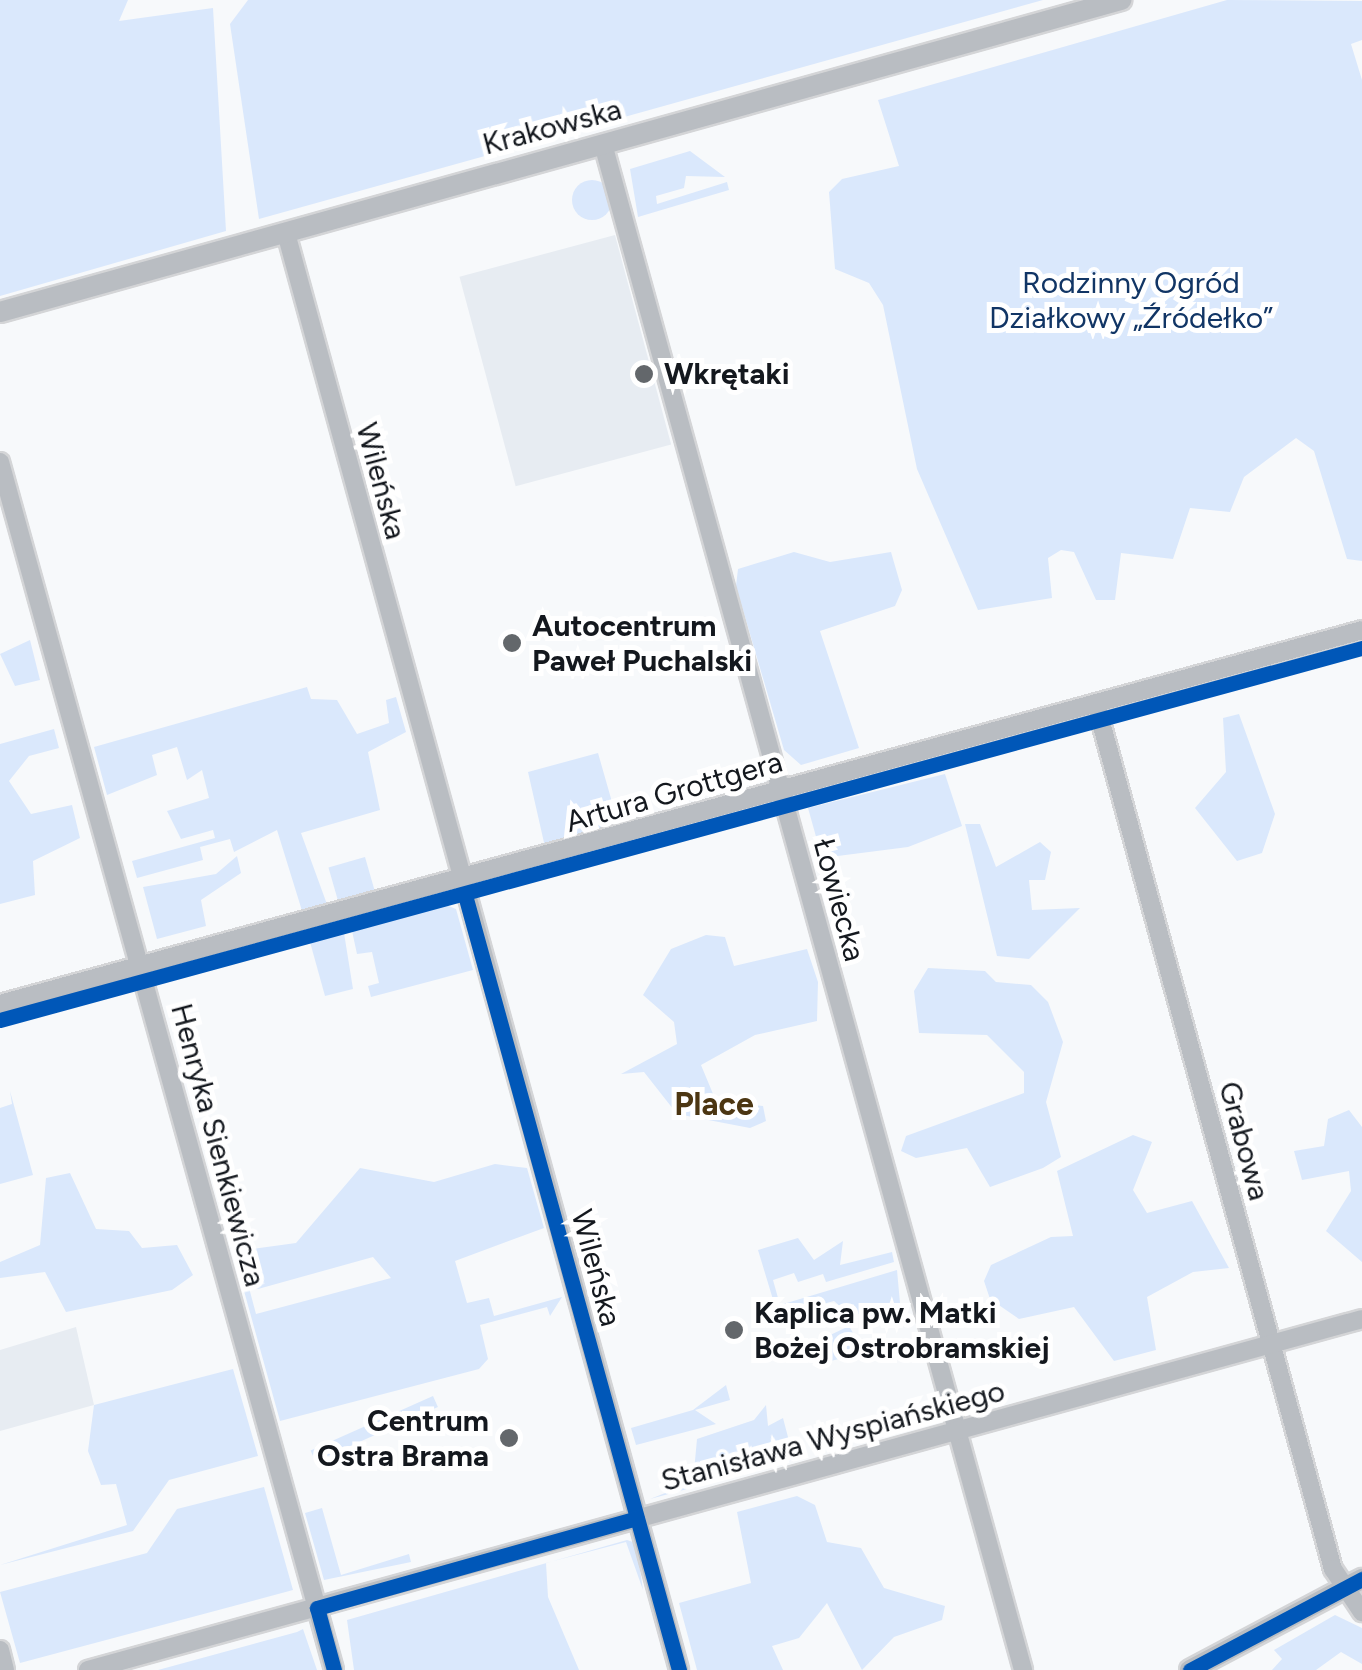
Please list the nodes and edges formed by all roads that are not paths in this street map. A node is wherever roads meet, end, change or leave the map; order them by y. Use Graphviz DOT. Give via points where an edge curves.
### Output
graph roads {
  1 [pos="1121,0"];
  2 [pos="603,144"];
  3 [pos="286,233"];
  4 [pos="0,312"];
  5 [pos="0,462"];
  6 [pos="1360,637"];
  7 [pos="1096,704"];
  8 [pos="781,791"];
  9 [pos="461,880"];
  10 [pos="140,967"];
  11 [pos="0,1004"];
  12 [pos="1362,1320"];
  13 [pos="1272,1344"];
  14 [pos="956,1431"];
  15 [pos="637,1518"];
  16 [pos="1362,1579"];
  17 [pos="1340,1591"];
  18 [pos="317,1608"];
  19 [pos="1362,1612"];
  20 [pos="0,1650"];
  21 [pos="6,1670"];
  22 [pos="88,1670"];
  23 [pos="334,1670"];
  24 [pos="679,1670"];
  25 [pos="1023,1670"];
  26 [pos="1190,1670"];
  1 -- 2 [label="street, Krakowska"];
  2 -- 3 [label="street, Krakowska"];
  2 -- 8 [label="street, Łowiecka"];
  3 -- 4 [label="street, Krakowska"];
  3 -- 9 [label="street, Wileńska"];
  5 -- 10 [label="street, Henryka Sienkiewicza"];
  6 -- 7 [label="street, Artura Grottgera"];
  7 -- 8 [label="street, Artura Grottgera"];
  7 -- 13 [label="street, Grabowa"];
  8 -- 9 [label="street, Artura Grottgera"];
  8 -- 14 [label="street, Łowiecka"];
  9 -- 10 [label="street, Artura Grottgera"];
  9 -- 15 [label="street, Wileńska"];
  10 -- 11 [label="street, Artura Grottgera"];
  10 -- 18 [label="street, Henryka Sienkiewicza"];
  12 -- 13 [label="street, Stanisława Wyspiańskiego"];
  13 -- 14 [label="street, Stanisława Wyspiańskiego"];
  13 -- 17 [label="street, Grabowa"];
  14 -- 15 [label="street, Stanisława Wyspiańskiego"];
  14 -- 25 [label="street, Łowiecka"];
  15 -- 18 [label="street, Stanisława Wyspiańskiego"];
  15 -- 24 [label="street, Wileńska"];
  16 -- 17 [label="street"];
  17 -- 19 [label="street"];
  17 -- 26 [label="street"];
  18 -- 22 [label="street, Stanisława Wyspiańskiego"];
  18 -- 23 [label="street, Henryka Sienkiewicza"];
  20 -- 21 [label="street"];
}
